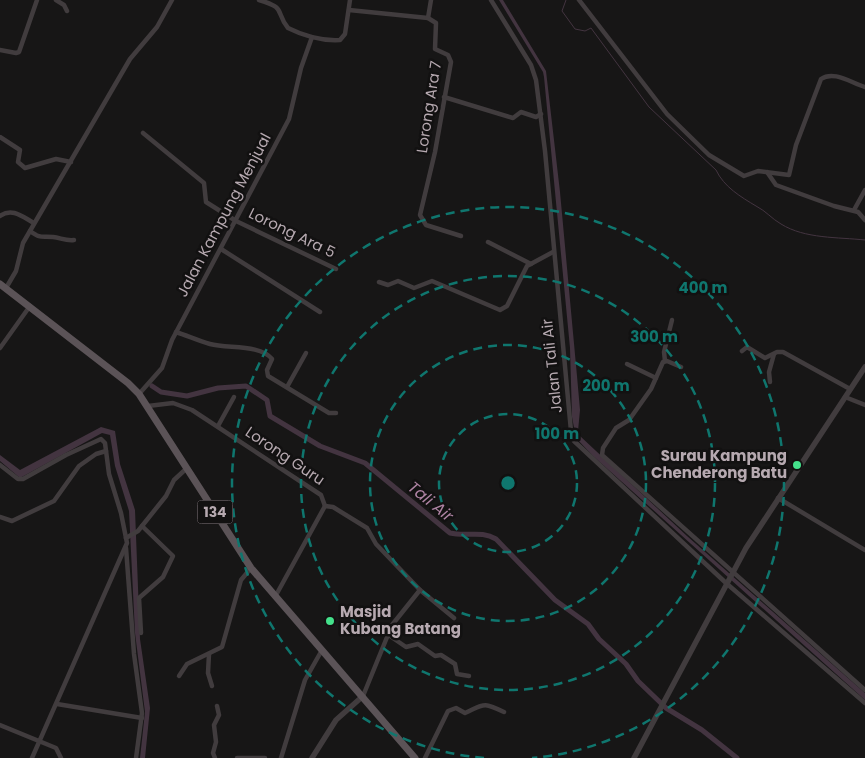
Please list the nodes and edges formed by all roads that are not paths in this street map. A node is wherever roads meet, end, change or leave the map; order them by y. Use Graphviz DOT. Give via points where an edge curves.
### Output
graph roads {
  1 [pos="37,0"];
  2 [pos="56,0"];
  3 [pos="172,0"];
  4 [pos="259,0"];
  5 [pos="350,0"];
  6 [pos="431,0"];
  7 [pos="492,0"];
  8 [pos="579,0"];
  9 [pos="349,10"];
  10 [pos="67,11"];
  11 [pos="428,18"];
  12 [pos="312,37"];
  13 [pos="0,50"];
  14 [pos="865,87"];
  15 [pos="444,97"];
  16 [pos="541,114"];
  17 [pos="143,133"];
  18 [pos="0,137"];
  19 [pos="71,162"];
  20 [pos="767,172"];
  21 [pos="865,190"];
  22 [pos="854,210"];
  23 [pos="0,216"];
  24 [pos="865,220"];
  25 [pos="236,221"];
  26 [pos="34,223"];
  27 [pos="30,231"];
  28 [pos="461,236"];
  29 [pos="74,240"];
  30 [pos="488,242"];
  31 [pos="221,249"];
  32 [pos="553,252"];
  33 [pos="531,264"];
  34 [pos="336,269"];
  35 [pos="379,282"];
  36 [pos="3,286"];
  37 [pos="30,306"];
  38 [pos="320,312"];
  39 [pos="672,320"];
  40 [pos="176,332"];
  41 [pos="0,348"];
  42 [pos="742,351"];
  43 [pos="306,353"];
  44 [pos="774,354"];
  45 [pos="665,361"];
  46 [pos="627,364"];
  47 [pos="681,367"];
  48 [pos="865,367"];
  49 [pos="656,378"];
  50 [pos="770,382"];
  51 [pos="286,387"];
  52 [pos="850,389"];
  53 [pos="139,394"];
  54 [pos="234,397"];
  55 [pos="845,397"];
  56 [pos="865,405"];
  57 [pos="148,406"];
  58 [pos="336,413"];
  59 [pos="218,426"];
  60 [pos="106,451"];
  61 [pos="0,465"];
  62 [pos="187,468"];
  63 [pos="778,498"];
  64 [pos="325,506"];
  65 [pos="0,517"];
  66 [pos="142,526"];
  67 [pos="127,537"];
  68 [pos="126,546"];
  69 [pos="865,550"];
  70 [pos="251,568"];
  71 [pos="733,571"];
  72 [pos="727,582"];
  73 [pos="420,590"];
  74 [pos="274,597"];
  75 [pos="454,618"];
  76 [pos="141,633"];
  77 [pos="388,634"];
  78 [pos="322,650"];
  79 [pos="209,654"];
  80 [pos="179,676"];
  81 [pos="469,676"];
  82 [pos="212,686"];
  83 [pos="865,690"];
  84 [pos="363,696"];
  85 [pos="865,703"];
  86 [pos="57,704"];
  87 [pos="217,706"];
  88 [pos="504,712"];
  89 [pos="142,718"];
  90 [pos="0,725"];
  91 [pos="40,741"];
  92 [pos="32,758"];
  93 [pos="61,758"];
  94 [pos="136,758"];
  95 [pos="215,758"];
  96 [pos="237,758"];
  97 [pos="265,758"];
  98 [pos="281,758"];
  99 [pos="312,758"];
  100 [pos="415,758"];
  101 [pos="426,758"];
  102 [pos="634,758"];
  1 -- 13 [label="street" via="20,52"];
  2 -- 10 [label="street"];
  3 -- 19 [label="street" via="157,27 130,59"];
  4 -- 12 [label="street" via="275,6 288,28"];
  5 -- 9 [label="street"];
  6 -- 11 [label="street"];
  7 -- 16 [label="street, Jalan Tali Air" via="534,72"];
  8 -- 20 [label="street" via="643,85 696,144 739,174"];
  9 -- 11 [label="street"];
  9 -- 12 [label="street" via="343,38"];
  11 -- 15 [label="street, Lorong Ara 7" via="436,23 435,49 451,59"];
  12 -- 25 [label="street, Jalan Kampung Menjual" via="289,119"];
  14 -- 20 [label="street" via="831,75 821,79 796,145 791,172 786,176"];
  15 -- 16 [label="street" via="513,118 521,112 536,117"];
  15 -- 28 [label="street, Lorong Ara 7" via="420,215 429,227"];
  16 -- 32 [label="street, Jalan Tali Air"];
  17 -- 25 [label="street, Lorong Ara 5" via="204,183 206,202"];
  18 -- 19 [label="street" via="20,150 18,162 25,168 55,160"];
  19 -- 26 [label="street"];
  20 -- 22 [label="street" via="776,185"];
  21 -- 22 [label="street"];
  22 -- 24 [label="street"];
  23 -- 26 [label="street" via="13,212"];
  25 -- 31 [label="street, Jalan Kampung Menjual"];
  25 -- 34 [label="street, Lorong Ara 5"];
  26 -- 27 [label="street"];
  27 -- 29 [label="street" via="43,238"];
  27 -- 36 [label="street" via="19,252 16,271"];
  30 -- 33 [label="street"];
  31 -- 38 [label="street"];
  31 -- 40 [label="street, Jalan Kampung Menjual"];
  32 -- 33 [label="street"];
  32 -- 72 [label="street, Jalan Tali Air" via="574,441"];
  33 -- 35 [label="street" via="524,269 507,306 500,310 432,281 414,288 398,281 388,285"];
  36 -- 37 [label="main road, 134"];
  37 -- 41 [label="street"];
  37 -- 53 [label="main road, 134"];
  39 -- 45 [label="street" via="664,352"];
  40 -- 51 [label="street" via="208,344 268,355 272,359 268,376"];
  40 -- 53 [label="street, Jalan Kampung Menjual" via="162,368"];
  42 -- 44 [label="street" via="747,347 765,358"];
  43 -- 51 [label="street"];
  44 -- 50 [label="street"];
  44 -- 52 [label="street" via="783,352"];
  45 -- 47 [label="street"];
  45 -- 49 [label="street"];
  46 -- 49 [label="street"];
  48 -- 52 [label="street"];
  49 -- 71 [label="street" via="629,420 616,428 602,455"];
  51 -- 58 [label="street" via="329,413"];
  52 -- 55 [label="street"];
  53 -- 57 [label="main road, 134"];
  54 -- 59 [label="street"];
  55 -- 56 [label="street"];
  55 -- 63 [label="street"];
  57 -- 59 [label="street, Lorong Guru" via="179,404"];
  57 -- 62 [label="main road, 134"];
  59 -- 64 [label="street, Lorong Guru" via="321,495"];
  60 -- 61 [label="street" via="103,440 96,440 23,480"];
  60 -- 65 [label="street" via="97,453 79,466 54,501 12,520"];
  60 -- 67 [label="street" via="109,474"];
  62 -- 66 [label="street" via="174,480 166,496"];
  62 -- 70 [label="main road, 134"];
  63 -- 69 [label="street"];
  63 -- 71 [label="street"];
  64 -- 73 [label="street, Lorong Guru" via="333,507 367,528 376,544"];
  64 -- 74 [label="street"];
  66 -- 67 [label="street"];
  66 -- 76 [label="street" via="173,556 163,577 139,598"];
  67 -- 68 [label="street"];
  68 -- 86 [label="street"];
  68 -- 89 [label="street"];
  70 -- 74 [label="main road, 134"];
  70 -- 79 [label="street" via="241,580 223,645"];
  71 -- 72 [label="street"];
  71 -- 83 [label="street"];
  72 -- 85 [label="street, Jalan Tali Air"];
  72 -- 102 [label="street"];
  73 -- 75 [label="street, Lorong Guru"];
  73 -- 77 [label="street"];
  74 -- 78 [label="main road, 134"];
  77 -- 81 [label="street" via="406,647 417,644 436,656 441,655 455,664 457,674"];
  77 -- 84 [label="street"];
  78 -- 84 [label="main road, 134"];
  78 -- 98 [label="street" via="304,682"];
  79 -- 80 [label="street" via="186,664"];
  79 -- 82 [label="street" via="208,673"];
  84 -- 99 [label="street" via="336,720"];
  84 -- 100 [label="main road, 134"];
  86 -- 89 [label="street"];
  86 -- 91 [label="street"];
  87 -- 95 [label="street"];
  88 -- 101 [label="street" via="488,705 465,713 456,708 448,711"];
  89 -- 94 [label="street"];
  90 -- 91 [label="street"];
  91 -- 92 [label="street"];
  91 -- 93 [label="street" via="56,748"];
  96 -- 97 [label="street"];
}
